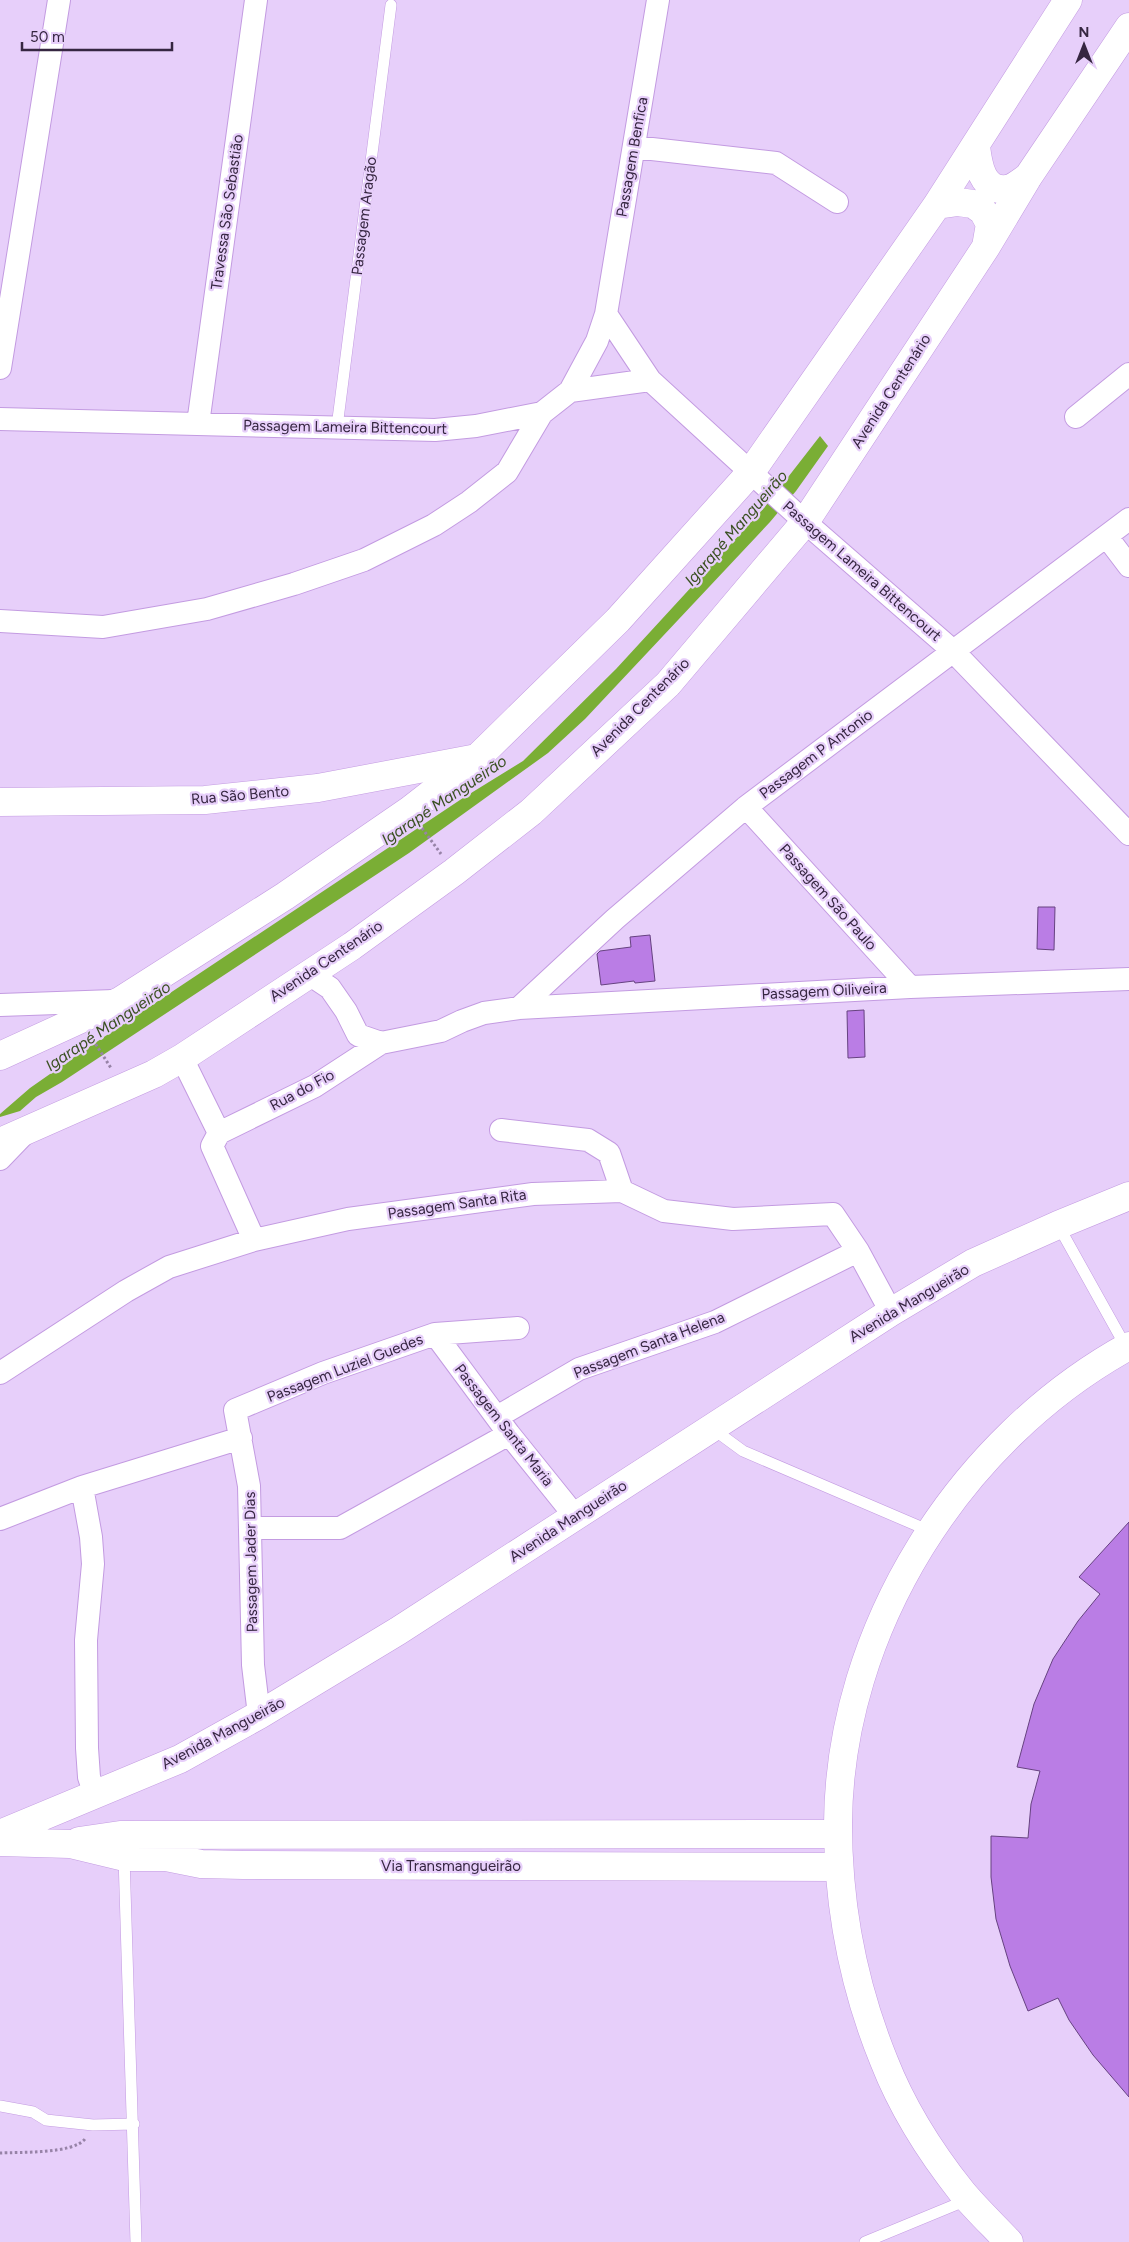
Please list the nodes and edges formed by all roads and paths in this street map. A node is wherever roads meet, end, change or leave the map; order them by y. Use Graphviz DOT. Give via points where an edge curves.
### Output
graph roads {
  1 [pos="58,0"];
  2 [pos="256,0"];
  3 [pos="658,0"];
  4 [pos="1068,0"];
  5 [pos="391,4"];
  6 [pos="1127,29"];
  7 [pos="976,146"];
  8 [pos="634,147"];
  9 [pos="1028,177"];
  10 [pos="837,202"];
  11 [pos="937,205"];
  12 [pos="986,246"];
  13 [pos="606,314"];
  14 [pos="0,368"];
  15 [pos="1129,374"];
  16 [pos="650,380"];
  17 [pos="570,391"];
  18 [pos="542,413"];
  19 [pos="1076,417"];
  20 [pos="0,419"];
  21 [pos="198,424"];
  22 [pos="337,427"];
  23 [pos="756,477"];
  24 [pos="801,519"];
  25 [pos="1129,519"];
  26 [pos="1107,537"];
  27 [pos="1129,566"];
  28 [pos="0,621"];
  29 [pos="952,650"];
  30 [pos="477,758"];
  31 [pos="0,802"];
  32 [pos="746,807"];
  33 [pos="417,821"];
  34 [pos="1129,834"];
  35 [pos="444,858"];
  36 [pos="309,974"];
  37 [pos="1129,979"];
  38 [pos="910,987"];
  39 [pos="120,1001"];
  40 [pos="0,1005"];
  41 [pos="519,1008"];
  42 [pos="90,1035"];
  43 [pos="381,1043"];
  44 [pos="0,1056"];
  45 [pos="182,1058"];
  46 [pos="111,1067"];
  47 [pos="501,1130"];
  48 [pos="220,1133"];
  49 [pos="12,1137"];
  50 [pos="0,1159"];
  51 [pos="622,1191"];
  52 [pos="1129,1196"];
  53 [pos="1058,1225"];
  54 [pos="254,1240"];
  55 [pos="858,1251"];
  56 [pos="891,1312"];
  57 [pos="518,1328"];
  58 [pos="435,1334"];
  59 [pos="1128,1347"];
  60 [pos="0,1373"];
  61 [pos="235,1410"];
  62 [pos="503,1425"];
  63 [pos="711,1428"];
  64 [pos="241,1438"];
  65 [pos="82,1487"];
  66 [pos="575,1516"];
  67 [pos="0,1519"];
  68 [pos="250,1528"];
  69 [pos="930,1531"];
  70 [pos="259,1715"];
  71 [pos="94,1795"];
  72 [pos="0,1834"];
  73 [pos="838,1834"];
  74 [pos="0,1842"];
  75 [pos="66,1844"];
  76 [pos="124,1857"];
  77 [pos="840,1867"];
  78 [pos="0,2106"];
  79 [pos="134,2124"];
  80 [pos="92,2125"];
  81 [pos="0,2153"];
  82 [pos="969,2199"];
  83 [pos="136,2242"];
  84 [pos="865,2242"];
  85 [pos="1008,2242"];
  1 -- 14 [label="street"];
  2 -- 21 [label="street, Travessa São Sebastião"];
  3 -- 8 [label="street, Passagem Benfica"];
  4 -- 7 [label="street"];
  5 -- 22 [label="lane, Passagem Aragão"];
  6 -- 9 [label="street, Avenida Centenário"];
  7 -- 9 [label="street" via="979,169 984,179 997,188 1008,189"];
  7 -- 11 [label="street"];
  8 -- 10 [label="street" via="776,163"];
  8 -- 13 [label="street, Passagem Benfica"];
  9 -- 12 [label="street, Avenida Centenário"];
  11 -- 12 [label="street" via="958,202 973,204 983,211 990,224"];
  11 -- 23 [label="street"];
  12 -- 24 [label="street, Avenida Centenário"];
  13 -- 16 [label="street"];
  13 -- 17 [label="street, Passagem Benfica" via="597,340"];
  15 -- 19 [label="street"];
  16 -- 17 [label="street"];
  16 -- 23 [label="street, Passagem Lameira Bittencourt"];
  17 -- 18 [label="street, Passagem Lameira Bittencourt"];
  18 -- 22 [label="street, Passagem Lameira Bittencourt" via="435,430"];
  18 -- 28 [label="street" via="507,472 434,525 364,560 208,609 103,627"];
  20 -- 21 [label="street, Passagem Lameira Bittencourt"];
  21 -- 22 [label="street, Passagem Lameira Bittencourt"];
  23 -- 24 [label="street, Passagem Lameira Bittencourt"];
  23 -- 30 [label="street" via="618,620"];
  24 -- 29 [label="street, Passagem Lameira Bittencourt"];
  24 -- 36 [label="street, Avenida Centenário" via="668,684 531,812 454,872"];
  25 -- 26 [label="street, Passagem P Antonio"];
  26 -- 27 [label="street"];
  26 -- 29 [label="street, Passagem P Antonio"];
  29 -- 32 [label="street, Passagem P Antonio"];
  29 -- 34 [label="street, Passagem Lameira Bittencourt"];
  30 -- 31 [label="street, Rua São Bento" via="318,788 205,800"];
  30 -- 39 [label="street" via="410,810 285,896"];
  32 -- 38 [label="street, Passagem São Paulo"];
  32 -- 41 [label="street, Passagem P Antonio" via="615,919"];
  33 -- 35 [label="path"];
  36 -- 43 [label="street" via="330,988 358,1035"];
  36 -- 45 [label="street, Avenida Centenário"];
  37 -- 38 [label="street, Passagem Oiliveira"];
  38 -- 41 [label="street, Passagem Oiliveira"];
  39 -- 40 [label="street"];
  39 -- 44 [label="street"];
  41 -- 43 [label="street, Passagem Oiliveira" via="484,1014 441,1031"];
  42 -- 46 [label="path"];
  43 -- 48 [label="street, Rua do Fio" via="315,1086"];
  45 -- 48 [label="street"];
  45 -- 49 [label="street, Avenida Centenário" via="154,1074"];
  47 -- 51 [label="street" via="588,1140 609,1153"];
  48 -- 54 [label="street" via="212,1146"];
  49 -- 50 [label="street"];
  51 -- 54 [label="street, Passagem Santa Rita" via="533,1194 348,1219"];
  51 -- 55 [label="street, Passagem Santa Rita" via="664,1211 733,1219 834,1214"];
  52 -- 53 [label="street, Avenida Mangueirão"];
  53 -- 56 [label="street, Avenida Mangueirão" via="973,1263"];
  53 -- 59 [label="lane"];
  54 -- 60 [label="street, Passagem Santa Rita" via="169,1267 126,1291"];
  55 -- 56 [label="street, Passagem Santa Rita"];
  55 -- 62 [label="street, Passagem Santa Helena" via="715,1322 579,1369"];
  56 -- 63 [label="street, Avenida Mangueirão"];
  57 -- 58 [label="street, Passagem Luziel Guedes"];
  58 -- 61 [label="street, Passagem Luziel Guedes" via="323,1373"];
  58 -- 62 [label="street, Passagem Santa Maria"];
  59 -- 69 [label="street" via="1055,1394 1008,1435 966,1481"];
  61 -- 64 [label="street, Passagem Jader Dias"];
  62 -- 66 [label="street, Passagem Santa Maria"];
  62 -- 68 [label="street, Passagem Santa Helena" via="340,1528"];
  63 -- 66 [label="street, Avenida Mangueirão"];
  63 -- 69 [label="lane" via="743,1451"];
  64 -- 65 [label="street"];
  64 -- 68 [label="street, Passagem Jader Dias" via="249,1486"];
  65 -- 67 [label="street"];
  65 -- 71 [label="street" via="93,1564 86,1640 87,1748"];
  66 -- 70 [label="street, Avenida Mangueirão" via="398,1631"];
  68 -- 70 [label="street, Passagem Jader Dias" via="253,1656"];
  69 -- 73 [label="street" via="899,1584 874,1641 856,1700 844,1760"];
  70 -- 71 [label="street, Avenida Mangueirão" via="180,1759"];
  71 -- 72 [label="street, Avenida Mangueirão"];
  73 -- 75 [label="street, Via Transmangueirão" via="120,1835"];
  73 -- 77 [label="street"];
  74 -- 75 [label="street, Via Transmangueirão"];
  75 -- 76 [label="street, Via Transmangueirão"];
  76 -- 77 [label="street, Via Transmangueirão" via="166,1857 201,1864 243,1865"];
  76 -- 79 [label="lane"];
  77 -- 82 [label="street" via="848,1945 863,2004 884,2063 919,2129"];
  78 -- 80 [label="lane" via="33,2112 46,2120"];
  79 -- 80 [label="lane"];
  79 -- 83 [label="lane"];
  80 -- 81 [label="path" via="83,2141 75,2145"];
  82 -- 84 [label="lane"];
  82 -- 85 [label="street"];
}
